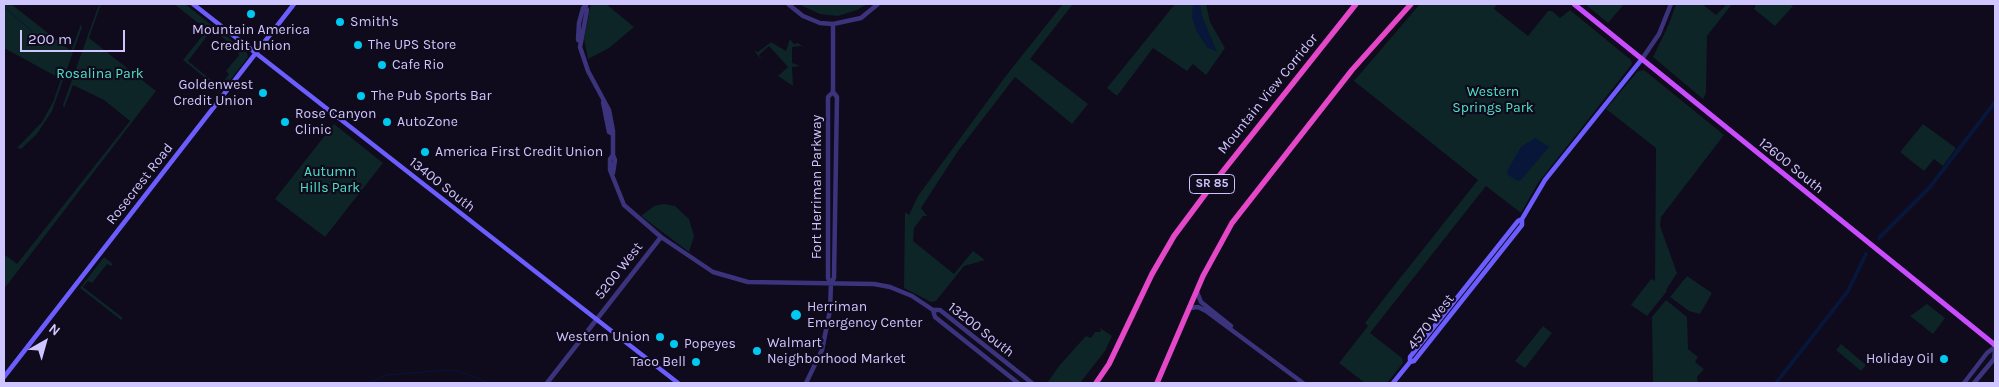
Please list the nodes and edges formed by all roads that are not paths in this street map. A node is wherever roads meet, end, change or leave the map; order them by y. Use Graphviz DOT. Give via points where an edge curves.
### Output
graph roads {
  1 [pos="193,4"];
  2 [pos="294,4"];
  3 [pos="788,4"];
  4 [pos="878,4"];
  5 [pos="1356,4"];
  6 [pos="1411,4"];
  7 [pos="1574,4"];
  8 [pos="1671,4"];
  9 [pos="586,5"];
  10 [pos="833,24"];
  11 [pos="256,53"];
  12 [pos="1642,59"];
  13 [pos="832,92"];
  14 [pos="661,237"];
  15 [pos="831,283"];
  16 [pos="1197,290"];
  17 [pos="1190,308"];
  18 [pos="932,310"];
  19 [pos="596,320"];
  20 [pos="1233,329"];
  21 [pos="971,335"];
  22 [pos="966,341"];
  23 [pos="1995,346"];
  24 [pos="1995,351"];
  25 [pos="4,377"];
  26 [pos="547,383"];
  27 [pos="678,383"];
  28 [pos="806,383"];
  29 [pos="1018,383"];
  30 [pos="1032,383"];
  31 [pos="1096,383"];
  32 [pos="1157,383"];
  33 [pos="1303,383"];
  34 [pos="1394,383"];
  35 [pos="1964,383"];
  36 [pos="1974,383"];
  1 -- 11 [label="main road, 13400 South"];
  2 -- 11 [label="main road, Rosecrest Road"];
  3 -- 10 [label="street" via="812,20"];
  4 -- 10 [label="street" via="861,18"];
  5 -- 31 [label="highway, Mountain View Corridor / SR 85" via="1179,229"];
  6 -- 16 [label="highway, SR 85" via="1352,70 1240,212 1220,242"];
  7 -- 12 [label="main road, 12600 South"];
  8 -- 12 [label="street" via="1659,34"];
  9 -- 14 [label="street" via="579,23 578,40 584,62 604,102 613,155 610,170 624,205"];
  10 -- 13 [label="street, Fort Herriman Parkway"];
  11 -- 19 [label="main road, 13400 South"];
  11 -- 25 [label="main road, Rosecrest Road"];
  12 -- 23 [label="main road, 12600 South"];
  12 -- 34 [label="main road, 4570 West" via="1546,180 1522,218 1410,357 1410,362"];
  13 -- 15 [label="street, Fort Herriman Parkway" via="836,102 834,278"];
  13 -- 15 [label="street, Fort Herriman Parkway" via="828,97 828,278"];
  14 -- 15 [label="street" via="712,272 731,278 775,283"];
  14 -- 19 [label="street, 5200 West"];
  15 -- 18 [label="street" via="890,287 912,296"];
  15 -- 28 [label="street, Fort Herriman Parkway" via="828,329"];
  16 -- 17 [label="highway, SR 85"];
  16 -- 20 [label="street" via="1200,300"];
  17 -- 20 [label="street" via="1202,308"];
  17 -- 32 [label="highway, SR 85"];
  18 -- 21 [label="street, 13200 South" via="940,310"];
  18 -- 22 [label="street, 13200 South" via="935,317"];
  19 -- 26 [label="street, 5200 West"];
  19 -- 27 [label="main road, 13400 South"];
  20 -- 33 [label="street"];
  21 -- 22 [label="street"];
  21 -- 30 [label="street, 13200 South"];
  22 -- 29 [label="street, 13200 South"];
  23 -- 35 [label="street"];
  24 -- 36 [label="street" via="1994,359"];
}
